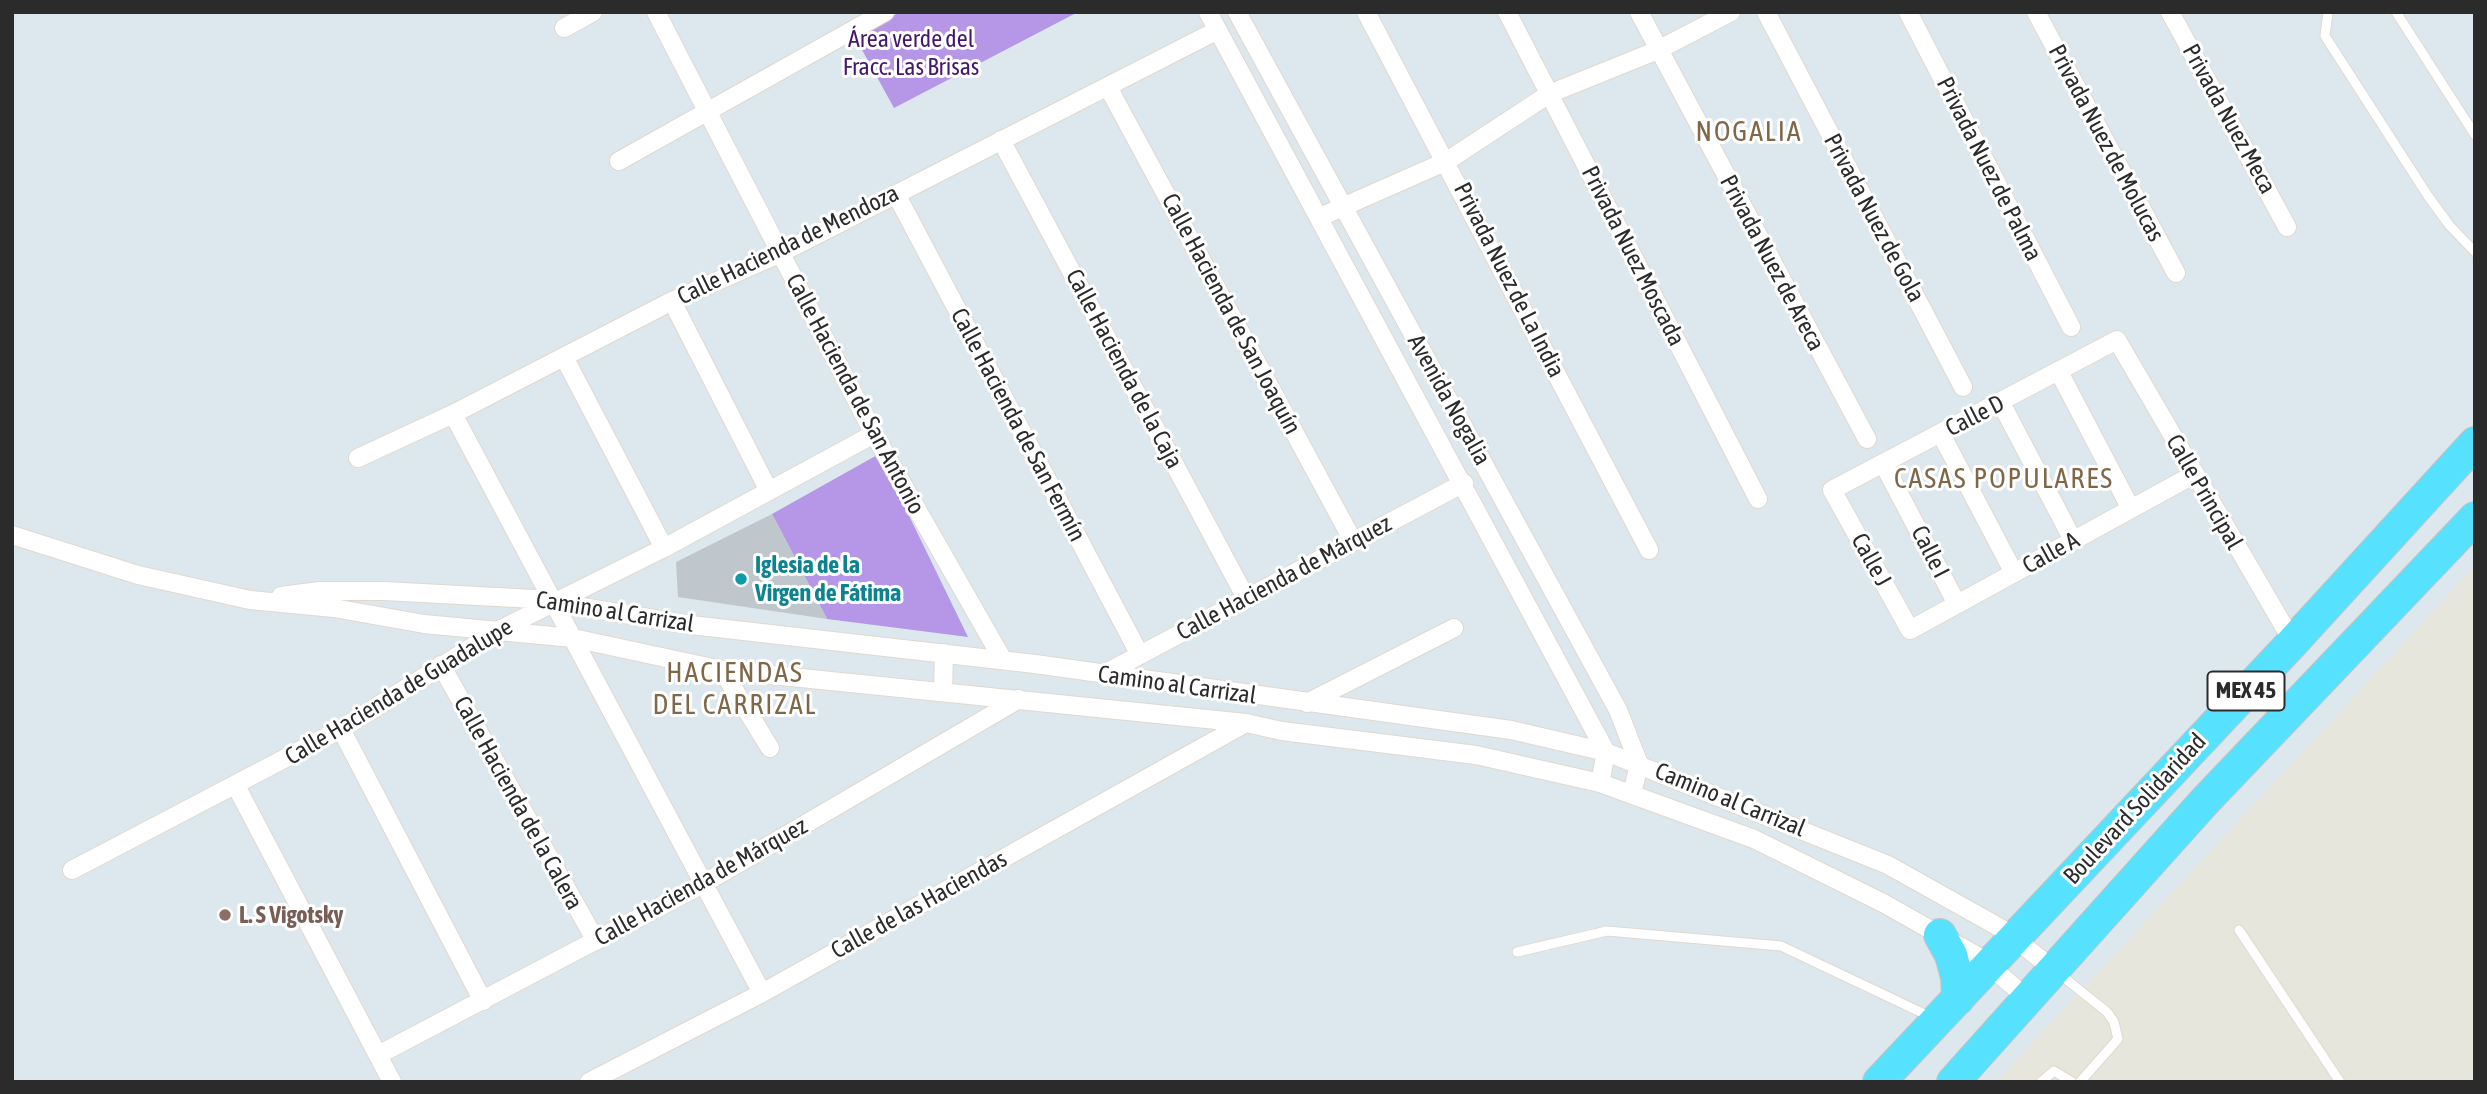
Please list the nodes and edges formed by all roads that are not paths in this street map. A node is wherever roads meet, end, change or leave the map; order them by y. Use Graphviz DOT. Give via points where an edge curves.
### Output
graph roads {
  1 [pos="593,12"];
  2 [pos="656,12"];
  3 [pos="885,12"];
  4 [pos="1208,12"];
  5 [pos="1237,12"];
  6 [pos="1366,12"];
  7 [pos="1507,12"];
  8 [pos="1639,12"];
  9 [pos="1731,12"];
  10 [pos="1766,12"];
  11 [pos="1908,12"];
  12 [pos="2036,12"];
  13 [pos="2170,12"];
  14 [pos="2328,12"];
  15 [pos="2396,12"];
  16 [pos="564,28"];
  17 [pos="1218,30"];
  18 [pos="1658,50"];
  19 [pos="1108,87"];
  20 [pos="1549,93"];
  21 [pos="707,110"];
  22 [pos="2475,135"];
  23 [pos="1001,140"];
  24 [pos="619,161"];
  25 [pos="1447,162"];
  26 [pos="896,194"];
  27 [pos="1342,205"];
  28 [pos="1320,217"];
  29 [pos="2287,227"];
  30 [pos="2475,252"];
  31 [pos="781,253"];
  32 [pos="2176,273"];
  33 [pos="671,300"];
  34 [pos="2070,327"];
  35 [pos="2117,340"];
  36 [pos="564,357"];
  37 [pos="2059,372"];
  38 [pos="1963,387"];
  39 [pos="2001,403"];
  40 [pos="453,414"];
  41 [pos="874,434"];
  42 [pos="1941,434"];
  43 [pos="1867,439"];
  44 [pos="2475,443"];
  45 [pos="358,458"];
  46 [pos="1883,463"];
  47 [pos="2193,475"];
  48 [pos="1464,483"];
  49 [pos="1832,490"];
  50 [pos="769,491"];
  51 [pos="1758,499"];
  52 [pos="2131,509"];
  53 [pos="2475,518"];
  54 [pos="12,535"];
  55 [pos="2074,540"];
  56 [pos="1353,541"];
  57 [pos="664,548"];
  58 [pos="1649,550"];
  59 [pos="2014,573"];
  60 [pos="1246,598"];
  61 [pos="250,600"];
  62 [pos="556,602"];
  63 [pos="1957,604"];
  64 [pos="1454,628"];
  65 [pos="500,629"];
  66 [pos="1910,630"];
  67 [pos="573,638"];
  68 [pos="2292,642"];
  69 [pos="944,653"];
  70 [pos="1140,655"];
  71 [pos="1003,660"];
  72 [pos="441,665"];
  73 [pos="722,670"];
  74 [pos="1104,674"];
  75 [pos="943,692"];
  76 [pos="1019,699"];
  77 [pos="1307,704"];
  78 [pos="1247,723"];
  79 [pos="341,729"];
  80 [pos="769,748"];
  81 [pos="1606,752"];
  82 [pos="1639,764"];
  83 [pos="1600,783"];
  84 [pos="236,786"];
  85 [pos="1632,794"];
  86 [pos="72,870"];
  87 [pos="703,884"];
  88 [pos="2239,930"];
  89 [pos="1940,935"];
  90 [pos="2015,937"];
  91 [pos="596,941"];
  92 [pos="1517,952"];
  93 [pos="1990,965"];
  94 [pos="2053,968"];
  95 [pos="762,993"];
  96 [pos="2027,998"];
  97 [pos="483,1001"];
  98 [pos="1948,1010"];
  99 [pos="378,1055"];
  100 [pos="392,1082"];
  101 [pos="589,1082"];
  102 [pos="1879,1082"];
  103 [pos="1953,1082"];
  104 [pos="2041,1082"];
  105 [pos="2072,1082"];
  106 [pos="2080,1082"];
  107 [pos="2340,1082"];
  1 -- 16 [label="street"];
  2 -- 21 [label="street, Calle Hacienda de San Antonio"];
  3 -- 21 [label="street"];
  4 -- 17 [label="street, Avenida Nogalia"];
  5 -- 27 [label="street, Avenida Nogalia"];
  6 -- 25 [label="street, Privada Nuez de La India"];
  7 -- 20 [label="street, Privada Nuez Moscada"];
  8 -- 18 [label="street, Privada Nuez de Areca"];
  9 -- 18 [label="street"];
  10 -- 38 [label="street, Privada Nuez de Gola"];
  11 -- 34 [label="street, Privada Nuez de Palma"];
  12 -- 32 [label="street, Privada Nuez de Molucas"];
  13 -- 29 [label="street, Privada Nuez Meca"];
  14 -- 30 [label="lane" via="2325,36 2428,196"];
  15 -- 22 [label="lane"];
  17 -- 19 [label="street, Calle Hacienda de Mendoza"];
  17 -- 28 [label="street, Avenida Nogalia"];
  18 -- 20 [label="street"];
  18 -- 43 [label="street, Privada Nuez de Areca"];
  19 -- 23 [label="street, Calle Hacienda de Mendoza"];
  19 -- 56 [label="street, Calle Hacienda de San Joaquín"];
  20 -- 25 [label="street"];
  20 -- 51 [label="street, Privada Nuez Moscada"];
  21 -- 24 [label="street"];
  21 -- 31 [label="street, Calle Hacienda de San Antonio"];
  23 -- 26 [label="street, Calle Hacienda de Mendoza"];
  23 -- 60 [label="street, Calle Hacienda de la Caja"];
  25 -- 27 [label="street"];
  25 -- 58 [label="street, Privada Nuez de La India"];
  26 -- 31 [label="street, Calle Hacienda de Mendoza"];
  26 -- 70 [label="street, Calle Hacienda de San Fermín"];
  27 -- 28 [label="street"];
  27 -- 82 [label="street, Avenida Nogalia" via="1618,710"];
  28 -- 48 [label="street, Avenida Nogalia"];
  31 -- 33 [label="street, Calle Hacienda de Mendoza"];
  31 -- 41 [label="street, Calle Hacienda de San Antonio"];
  33 -- 36 [label="street, Calle Hacienda de Mendoza"];
  33 -- 50 [label="street"];
  35 -- 37 [label="street, Calle D"];
  35 -- 47 [label="street, Calle Principal"];
  36 -- 40 [label="street, Calle Hacienda de Mendoza"];
  36 -- 57 [label="street"];
  37 -- 39 [label="street, Calle D"];
  37 -- 52 [label="street"];
  39 -- 42 [label="street, Calle D"];
  39 -- 55 [label="street"];
  40 -- 45 [label="street, Calle Hacienda de Mendoza"];
  40 -- 62 [label="street"];
  41 -- 50 [label="street, Calle Hacienda de Guadalupe"];
  41 -- 71 [label="street, Calle Hacienda de San Antonio"];
  42 -- 46 [label="street, Calle D"];
  42 -- 59 [label="street"];
  44 -- 68 [label="highway, Boulevard Solidaridad / MEX 45"];
  46 -- 49 [label="street, Calle D"];
  46 -- 63 [label="street, Calle I"];
  47 -- 52 [label="street, Calle A"];
  47 -- 68 [label="street, Calle Principal"];
  48 -- 56 [label="street, Calle Hacienda de Márquez"];
  48 -- 81 [label="street, Avenida Nogalia"];
  49 -- 66 [label="street, Calle J"];
  50 -- 57 [label="street, Calle Hacienda de Guadalupe"];
  52 -- 55 [label="street, Calle A"];
  53 -- 94 [label="highway, Boulevard Solidaridad / MEX 45"];
  54 -- 61 [label="street, Camino al Carrizal" via="138,575"];
  55 -- 59 [label="street, Calle A"];
  56 -- 60 [label="street, Calle Hacienda de Márquez"];
  57 -- 62 [label="street, Calle Hacienda de Guadalupe"];
  59 -- 63 [label="street, Calle A"];
  60 -- 70 [label="street, Calle Hacienda de Márquez"];
  61 -- 62 [label="street, Camino al Carrizal" via="320,591 384,591"];
  61 -- 65 [label="street, Camino al Carrizal" via="334,608 424,624"];
  62 -- 65 [label="street, Calle Hacienda de Guadalupe"];
  62 -- 67 [label="street"];
  62 -- 69 [label="street, Camino al Carrizal" via="691,625"];
  63 -- 66 [label="street, Calle A"];
  64 -- 77 [label="street"];
  65 -- 67 [label="street, Camino al Carrizal"];
  65 -- 72 [label="street, Calle Hacienda de Guadalupe"];
  67 -- 73 [label="street, Camino al Carrizal"];
  67 -- 87 [label="street"];
  68 -- 90 [label="highway, Boulevard Solidaridad / MEX 45"];
  69 -- 71 [label="street, Camino al Carrizal"];
  69 -- 75 [label="street"];
  70 -- 74 [label="street, Calle Hacienda de Márquez"];
  71 -- 74 [label="street, Camino al Carrizal"];
  72 -- 79 [label="street, Calle Hacienda de Guadalupe"];
  72 -- 91 [label="street, Calle Hacienda de la Calera"];
  73 -- 75 [label="street, Camino al Carrizal"];
  73 -- 80 [label="street"];
  74 -- 77 [label="street, Camino al Carrizal"];
  75 -- 76 [label="street, Camino al Carrizal"];
  76 -- 78 [label="street, Camino al Carrizal"];
  76 -- 87 [label="street, Calle Hacienda de Márquez"];
  77 -- 81 [label="street, Camino al Carrizal" via="1511,730"];
  78 -- 83 [label="street, Camino al Carrizal" via="1476,755"];
  78 -- 95 [label="street, Calle de las Haciendas"];
  79 -- 84 [label="street, Calle Hacienda de Guadalupe"];
  79 -- 97 [label="street"];
  81 -- 82 [label="street, Camino al Carrizal"];
  81 -- 83 [label="street"];
  82 -- 85 [label="street"];
  82 -- 90 [label="street, Camino al Carrizal" via="1888,865"];
  83 -- 85 [label="street, Camino al Carrizal"];
  84 -- 86 [label="street, Calle Hacienda de Guadalupe"];
  84 -- 99 [label="street"];
  85 -- 89 [label="street, Camino al Carrizal" via="1754,839"];
  87 -- 91 [label="street, Calle Hacienda de Márquez"];
  87 -- 95 [label="street"];
  88 -- 107 [label="lane"];
  89 -- 93 [label="street, Camino al Carrizal"];
  89 -- 98 [label="highway" via="1954,966"];
  90 -- 93 [label="highway, Boulevard Solidaridad / MEX 45"];
  90 -- 94 [label="street, Camino al Carrizal"];
  91 -- 97 [label="street, Calle Hacienda de Márquez"];
  92 -- 98 [label="lane" via="1607,931 1781,946"];
  93 -- 96 [label="street, Camino al Carrizal"];
  93 -- 98 [label="highway, Boulevard Solidaridad / MEX 45"];
  94 -- 96 [label="highway, Boulevard Solidaridad / MEX 45"];
  94 -- 106 [label="lane" via="2114,1022 2118,1039"];
  95 -- 101 [label="street, Calle de las Haciendas"];
  96 -- 103 [label="highway, Boulevard Solidaridad / MEX 45"];
  97 -- 99 [label="street, Calle Hacienda de Márquez"];
  98 -- 102 [label="highway, Boulevard Solidaridad / MEX 45"];
  99 -- 100 [label="street"];
  104 -- 105 [label="lane" via="2054,1071"];
}
